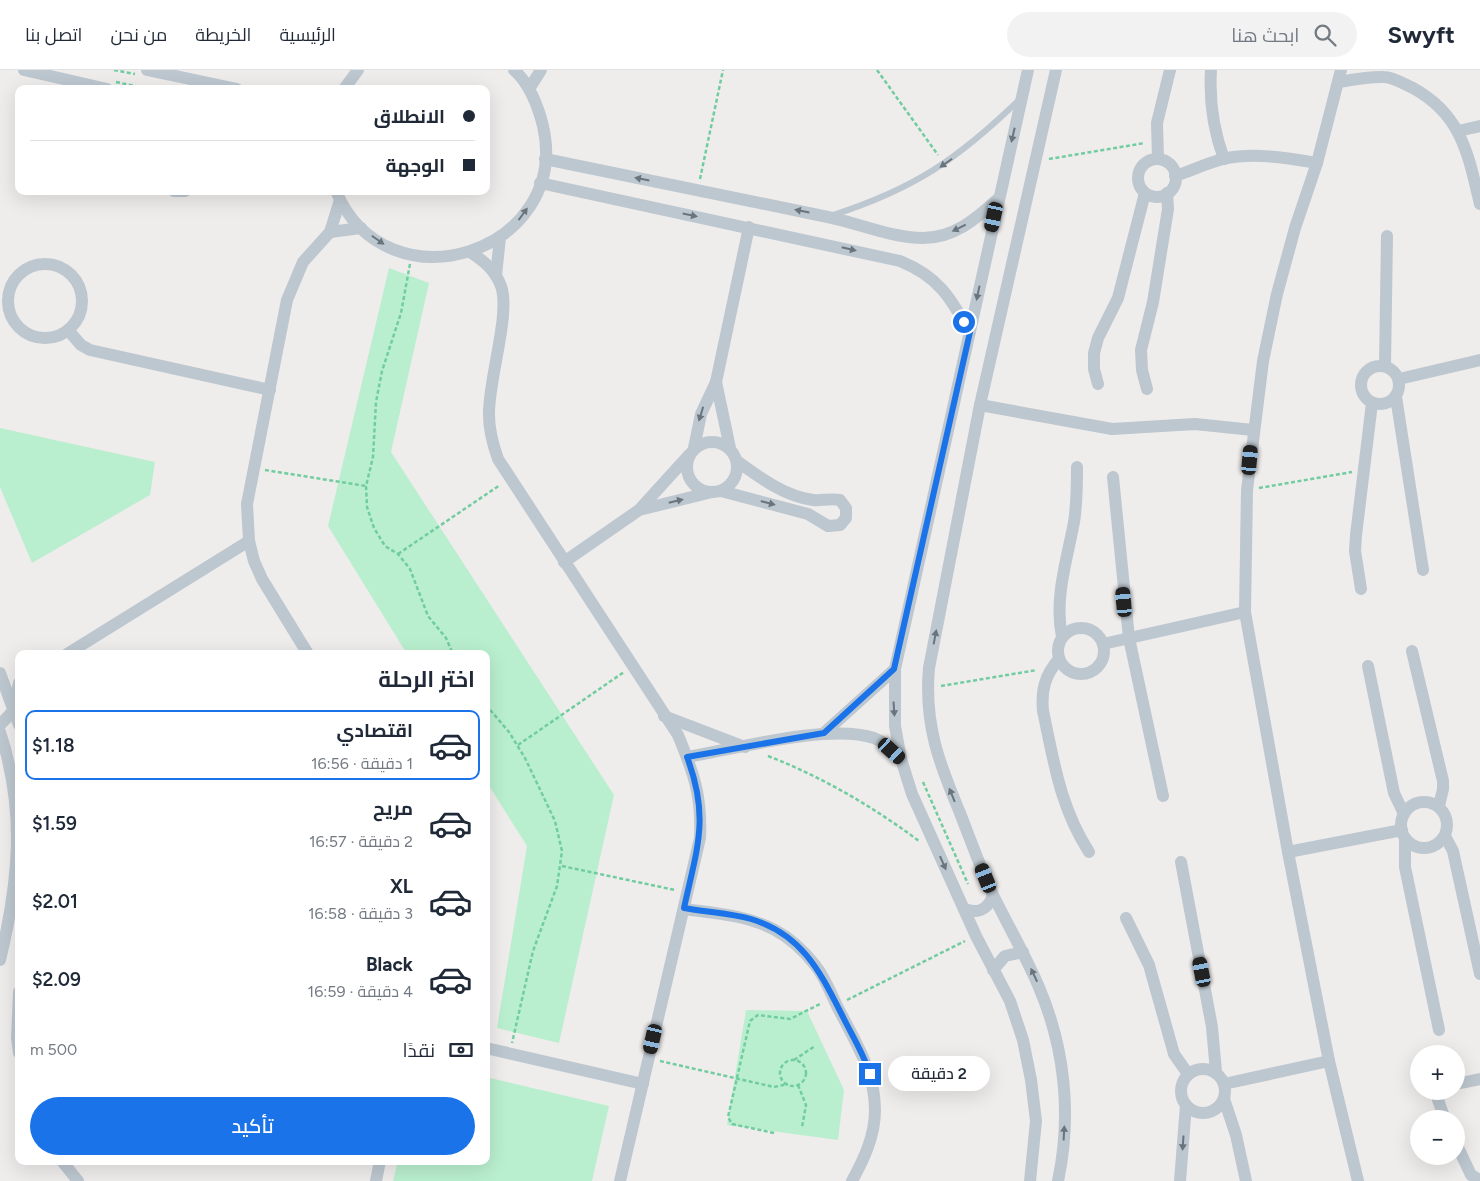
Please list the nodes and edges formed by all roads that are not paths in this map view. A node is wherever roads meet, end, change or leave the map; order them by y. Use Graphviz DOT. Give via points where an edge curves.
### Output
graph roads {
  1 [pos="24,70"];
  2 [pos="147,70"];
  3 [pos="358,70"];
  4 [pos="541,70"];
  5 [pos="1028,70"];
  6 [pos="1056,70"];
  7 [pos="1170,70"];
  8 [pos="1211,70"];
  9 [pos="518,71"];
  10 [pos="1383,73"];
  11 [pos="1339,76"];
  12 [pos="90,85"];
  13 [pos="218,85"];
  14 [pos="347,85"];
  15 [pos="529,89"];
  16 [pos="1022,97"];
  17 [pos="1480,126"];
  18 [pos="1458,131"];
  19 [pos="545,159"];
  20 [pos="1158,159"];
  21 [pos="1224,159"];
  22 [pos="1317,163"];
  23 [pos="1175,176"];
  24 [pos="540,183"];
  25 [pos="1145,192"];
  26 [pos="1167,193"];
  27 [pos="338,196"];
  28 [pos="998,199"];
  29 [pos="1480,204"];
  30 [pos="828,216"];
  31 [pos="749,227"];
  32 [pos="361,228"];
  33 [pos="330,232"];
  34 [pos="1387,236"];
  35 [pos="500,237"];
  36 [pos="470,252"];
  37 [pos="496,276"];
  38 [pos="68,330"];
  39 [pos="970,332"];
  40 [pos="1480,360"];
  41 [pos="1385,366"];
  42 [pos="1399,379"];
  43 [pos="716,382"];
  44 [pos="1098,384"];
  45 [pos="1147,389"];
  46 [pos="270,390"];
  47 [pos="1396,397"];
  48 [pos="1372,403"];
  49 [pos="980,405"];
  50 [pos="1253,430"];
  51 [pos="730,448"];
  52 [pos="692,452"];
  53 [pos="737,461"];
  54 [pos="1078,467"];
  55 [pos="1113,477"];
  56 [pos="716,492"];
  57 [pos="813,500"];
  58 [pos="640,510"];
  59 [pos="808,514"];
  60 [pos="249,541"];
  61 [pos="564,562"];
  62 [pos="1423,570"];
  63 [pos="1361,589"];
  64 [pos="1245,612"];
  65 [pos="1062,637"];
  66 [pos="1129,638"];
  67 [pos="1103,644"];
  68 [pos="73,650"];
  69 [pos="306,650"];
  70 [pos="1412,651"];
  71 [pos="1055,663"];
  72 [pos="1368,666"];
  73 [pos="894,669"];
  74 [pos="0,673"];
  75 [pos="15,681"];
  76 [pos="15,702"];
  77 [pos="13,711"];
  78 [pos="15,716"];
  79 [pos="664,716"];
  80 [pos="0,726"];
  81 [pos="0,732"];
  82 [pos="824,733"];
  83 [pos="745,747"];
  84 [pos="687,757"];
  85 [pos="901,759"];
  86 [pos="15,793"];
  87 [pos="1163,796"];
  88 [pos="1439,806"];
  89 [pos="1404,814"];
  90 [pos="1404,834"];
  91 [pos="1445,836"];
  92 [pos="1089,852"];
  93 [pos="1288,852"];
  94 [pos="1181,862"];
  95 [pos="15,887"];
  96 [pos="993,896"];
  97 [pos="684,908"];
  98 [pos="964,909"];
  99 [pos="1126,918"];
  100 [pos="13,929"];
  101 [pos="1023,952"];
  102 [pos="0,960"];
  103 [pos="993,970"];
  104 [pos="1480,974"];
  105 [pos="1440,1030"];
  106 [pos="490,1049"];
  107 [pos="1329,1061"];
  108 [pos="1216,1072"];
  109 [pos="1188,1074"];
  110 [pos="1480,1079"];
  111 [pos="1465,1082"];
  112 [pos="643,1084"];
  113 [pos="1224,1084"];
  114 [pos="1224,1099"];
  115 [pos="1186,1105"];
  116 [pos="1465,1162"];
  117 [pos="65,1165"];
  118 [pos="379,1165"];
  119 [pos="1480,1180"];
  120 [pos="78,1181"];
  121 [pos="376,1181"];
  122 [pos="620,1181"];
  123 [pos="852,1181"];
  124 [pos="1030,1181"];
  125 [pos="1058,1181"];
  126 [pos="1180,1181"];
  127 [pos="1246,1181"];
  128 [pos="1358,1181"];
  1 -- 12 [label="street"];
  2 -- 13 [label="street"];
  3 -- 14 [label="street"];
  4 -- 15 [label="street"];
  5 -- 16 [label="street"];
  6 -- 49 [label="street"];
  7 -- 20 [label="street" via="1160,105"];
  8 -- 21 [label="street" via="1211,114"];
  9 -- 15 [label="street"];
  10 -- 11 [label="street"];
  10 -- 18 [label="street" via="1427,97"];
  11 -- 22 [label="street"];
  15 -- 19 [label="street" via="542,119"];
  16 -- 28 [label="street, one-way"];
  16 -- 30 [label="lane, one-way" via="982,136 945,165 869,204"];
  17 -- 18 [label="street"];
  18 -- 29 [label="street" via="1467,149"];
  19 -- 24 [label="street"];
  30 -- 19 [label="street, one-way"];
  20 -- 23 [label="street" via="1172,166"];
  20 -- 25 [label="street" via="1147,162 1139,171 1139,183"];
  21 -- 22 [label="street" via="1263,157"];
  21 -- 23 [label="street"];
  22 -- 50 [label="street" via="1277,294"];
  23 -- 26 [label="street" via="1174,186"];
  24 -- 31 [label="street, one-way"];
  35 -- 24 [label="street, one-way" via="526,210"];
  25 -- 26 [label="street" via="1156,196"];
  25 -- 44 [label="street" via="1118,298 1094,353"];
  26 -- 45 [label="street" via="1168,209 1141,350"];
  27 -- 32 [label="street"];
  27 -- 33 [label="street" via="338,212"];
  28 -- 30 [label="street, one-way" via="963,227 944,235 923,238"];
  28 -- 39 [label="street, one-way"];
  31 -- 39 [label="street, one-way" via="919,268 948,295"];
  31 -- 43 [label="street"];
  32 -- 33 [label="street"];
  32 -- 36 [label="street, one-way" via="384,245 411,255 438,258"];
  33 -- 46 [label="street" via="307,257 294,280"];
  34 -- 41 [label="street"];
  35 -- 36 [label="street"];
  35 -- 37 [label="street"];
  36 -- 37 [label="street" via="485,262"];
  37 -- 61 [label="street" via="504,300 489,414 493,445 509,479"];
  38 -- 38 [label="street" via="82,304 75,278 53,264 36,265 20,274 14,281 9,298 16,323 38,337 56,336"];
  38 -- 46 [label="street" via="90,350"];
  39 -- 73 [label="street"];
  40 -- 42 [label="street"];
  41 -- 42 [label="street" via="1393,370"];
  41 -- 48 [label="street" via="1369,369 1361,383 1362,391"];
  42 -- 47 [label="street"];
  43 -- 51 [label="street"];
  43 -- 52 [label="street, one-way" via="701,414"];
  46 -- 60 [label="street" via="247,504"];
  47 -- 48 [label="street" via="1381,405"];
  47 -- 62 [label="street"];
  48 -- 63 [label="street" via="1355,551"];
  49 -- 50 [label="street" via="1112,429 1195,424"];
  96 -- 49 [label="street, one-way" via="936,752 927,688"];
  50 -- 64 [label="street" via="1247,490"];
  51 -- 52 [label="street" via="708,441"];
  51 -- 53 [label="street"];
  52 -- 56 [label="street" via="687,472 690,480 704,491"];
  52 -- 58 [label="street"];
  53 -- 56 [label="street" via="734,479"];
  53 -- 57 [label="street" via="773,486"];
  54 -- 65 [label="street" via="1074,519 1058,602"];
  55 -- 66 [label="street"];
  58 -- 56 [label="street, one-way"];
  56 -- 59 [label="street, one-way"];
  57 -- 59 [label="street"];
  57 -- 59 [label="street" via="840,500 846,508 846,518 840,525 828,526"];
  58 -- 61 [label="street"];
  60 -- 68 [label="street"];
  60 -- 69 [label="street" via="262,580"];
  61 -- 79 [label="street"];
  64 -- 66 [label="street"];
  64 -- 93 [label="street"];
  65 -- 67 [label="street" via="1081,628 1094,632"];
  65 -- 71 [label="street"];
  66 -- 67 [label="street"];
  66 -- 87 [label="street"];
  67 -- 71 [label="street" via="1101,661 1088,673 1071,672"];
  70 -- 88 [label="street" via="1443,781"];
  71 -- 92 [label="street" via="1044,681 1042,696 1059,787 1071,821"];
  72 -- 89 [label="street" via="1394,793"];
  73 -- 82 [label="street"];
  73 -- 85 [label="street, one-way" via="894,708"];
  74 -- 75 [label="street"];
  74 -- 77 [label="street"];
  76 -- 77 [label="street"];
  77 -- 78 [label="street"];
  77 -- 80 [label="street"];
  79 -- 83 [label="street"];
  79 -- 84 [label="street" via="678,735"];
  81 -- 86 [label="street"];
  82 -- 83 [label="street"];
  82 -- 85 [label="street" via="874,738"];
  83 -- 84 [label="street"];
  84 -- 97 [label="street" via="697,782 701,810 700,838"];
  85 -- 98 [label="street, one-way" via="912,794"];
  88 -- 89 [label="street" via="1424,802 1409,808"];
  88 -- 91 [label="street" via="1447,820"];
  89 -- 90 [label="street"];
  90 -- 91 [label="street" via="1418,848 1434,846"];
  90 -- 93 [label="street"];
  90 -- 105 [label="street" via="1405,867"];
  91 -- 104 [label="street" via="1453,851"];
  93 -- 107 [label="street"];
  94 -- 108 [label="street" via="1212,1027"];
  95 -- 100 [label="street"];
  96 -- 98 [label="street" via="990,904 982,910"];
  96 -- 101 [label="street"];
  97 -- 112 [label="street"];
  97 -- 123 [label="street" via="751,919 776,930 816,965 866,1062 874,1085 872,1136"];
  98 -- 103 [label="street"];
  99 -- 109 [label="street" via="1149,965 1174,1054"];
  100 -- 102 [label="street"];
  101 -- 103 [label="street" via="1005,956"];
  125 -- 101 [label="street, one-way" via="1065,1135 1062,1059 1039,987"];
  103 -- 124 [label="street" via="1010,1001 1031,1080 1036,1121"];
  106 -- 112 [label="street"];
  107 -- 113 [label="street"];
  107 -- 128 [label="street"];
  108 -- 109 [label="street" via="1202,1068"];
  108 -- 113 [label="street"];
  109 -- 115 [label="street" via="1181,1086"];
  110 -- 111 [label="street"];
  112 -- 122 [label="street"];
  113 -- 114 [label="street"];
  114 -- 115 [label="street" via="1207,1113 1192,1110"];
  114 -- 127 [label="street"];
  115 -- 126 [label="street, one-way"];
  116 -- 119 [label="street" via="1471,1175"];
  117 -- 120 [label="street"];
  118 -- 121 [label="street"];
}
